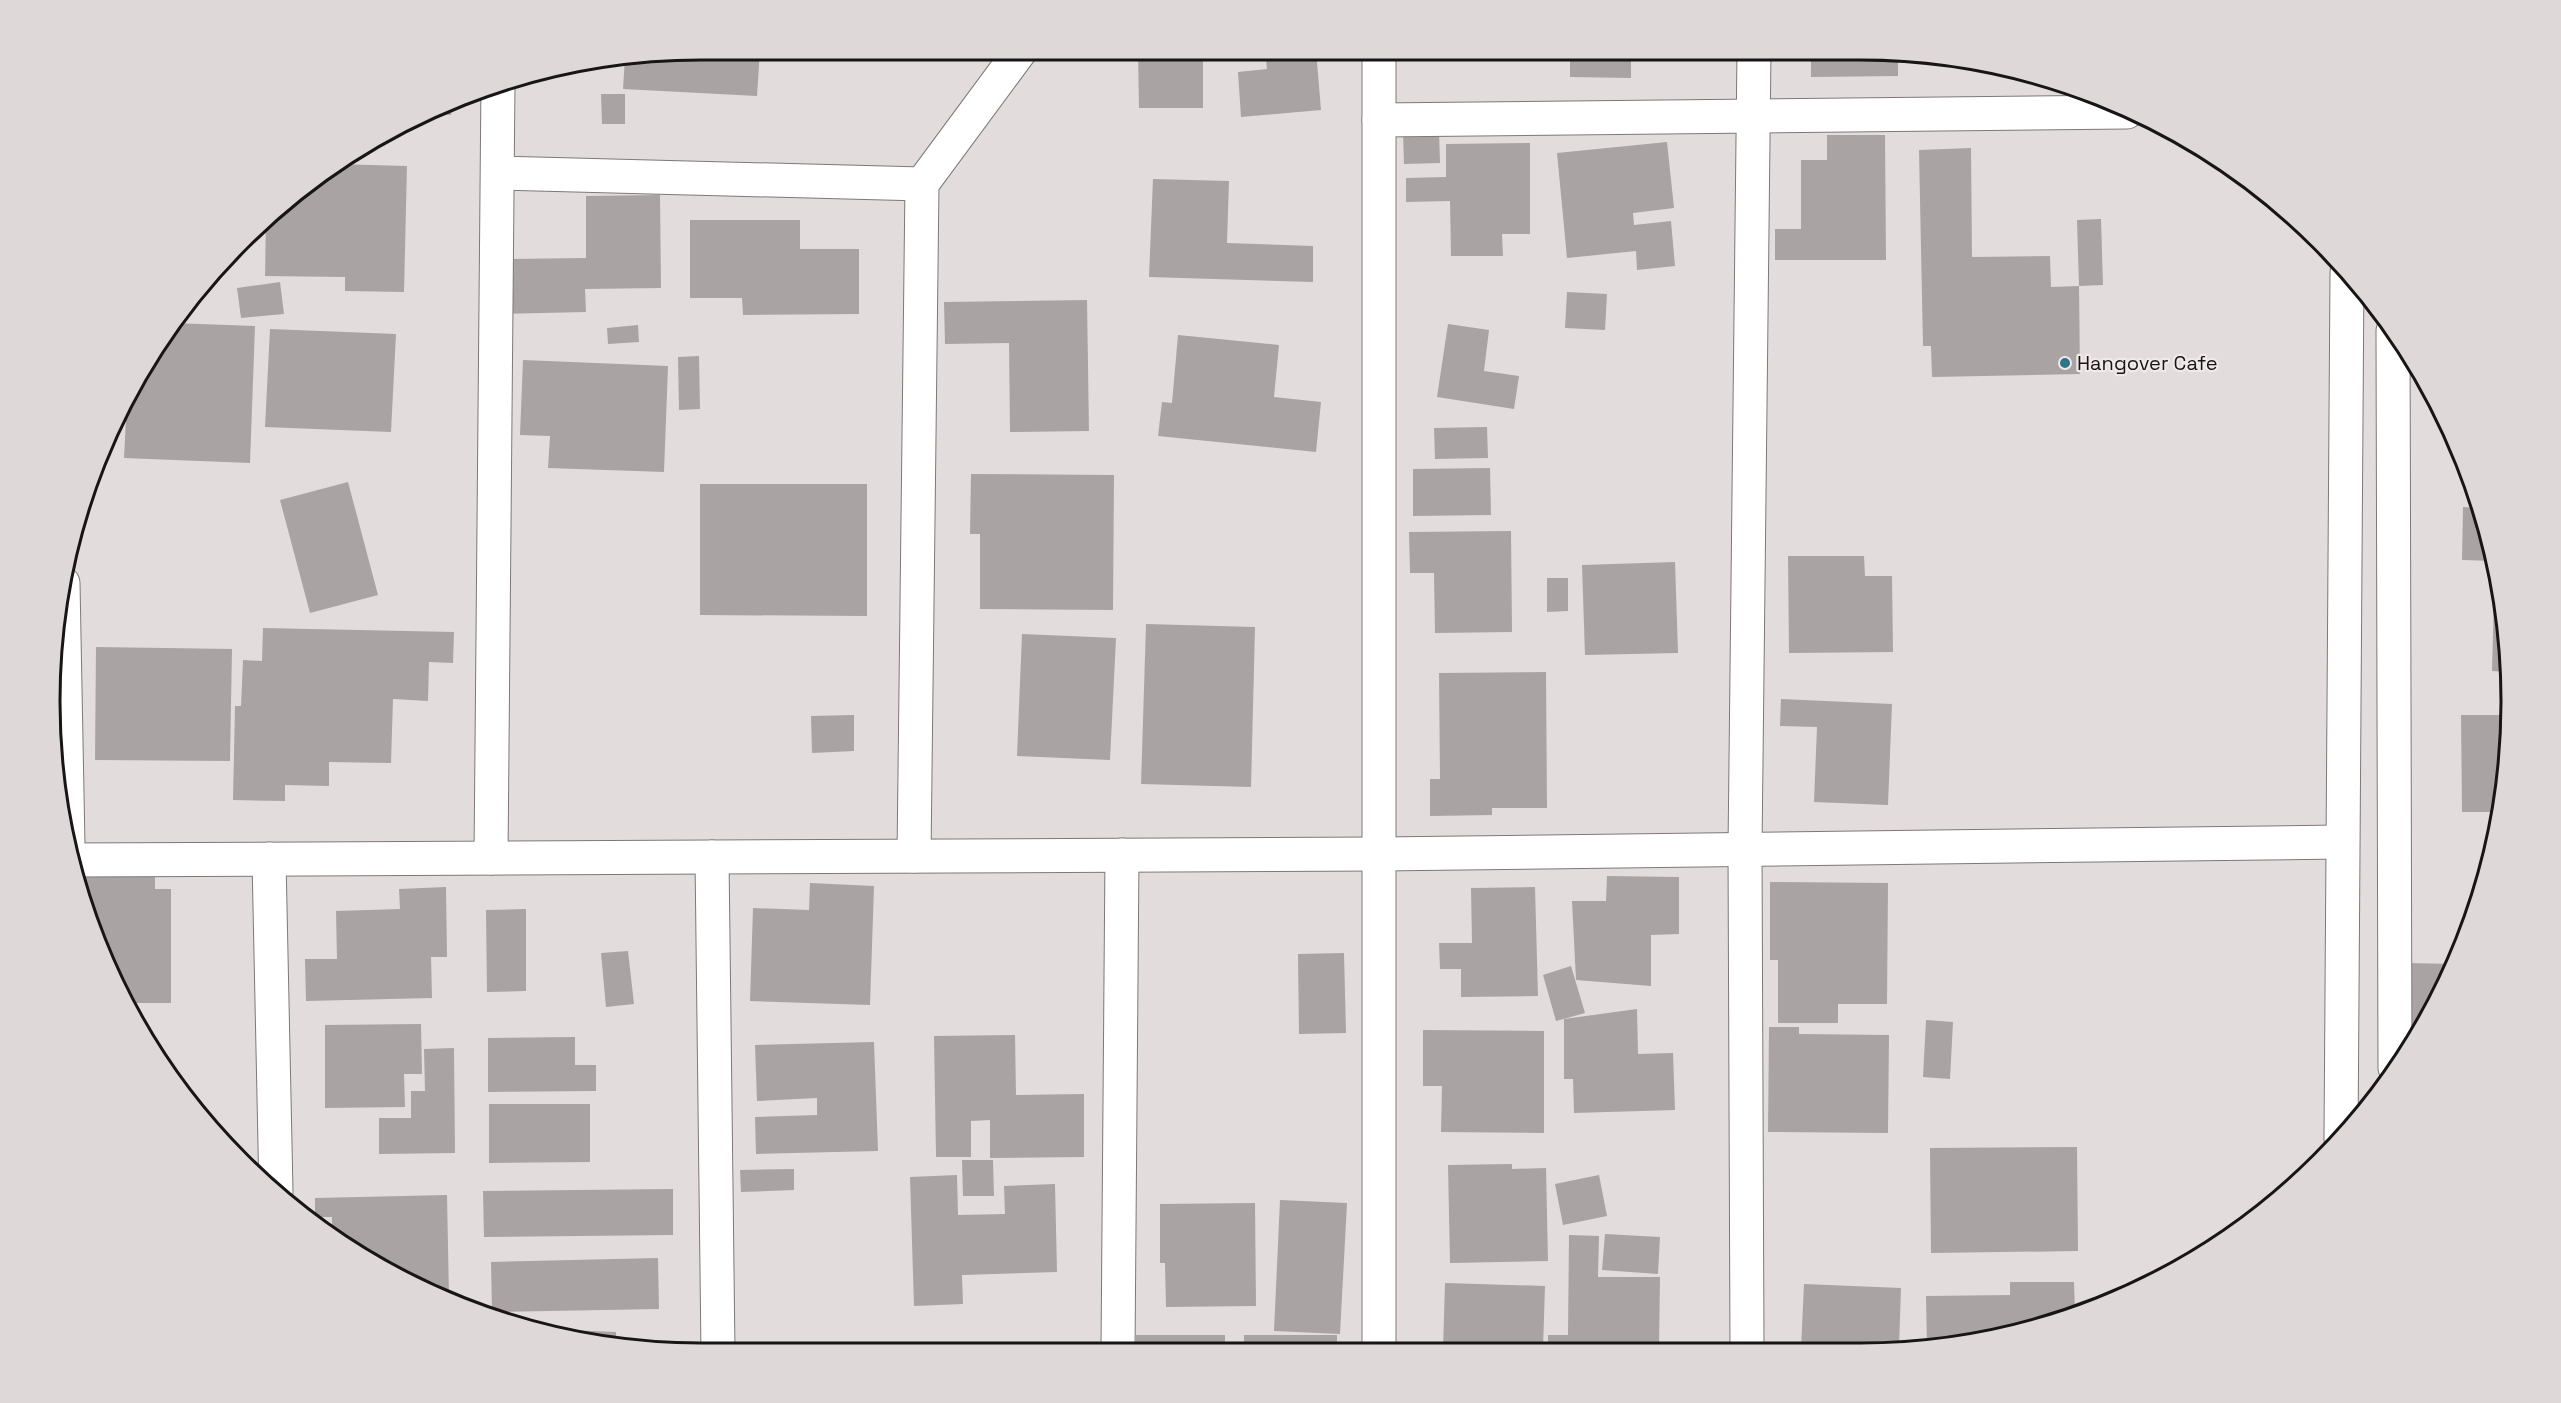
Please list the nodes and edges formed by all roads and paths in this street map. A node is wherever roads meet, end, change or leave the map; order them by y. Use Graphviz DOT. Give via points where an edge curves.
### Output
graph roads {
  1 [pos="1014,60"];
  2 [pos="1379,60"];
  3 [pos="1754,60"];
  4 [pos="498,93"];
  5 [pos="2112,112"];
  6 [pos="1754,118"];
  7 [pos="1379,120"];
  8 [pos="498,173"];
  9 [pos="922,184"];
  10 [pos="2347,285"];
  11 [pos="2393,345"];
  12 [pos="64,630"];
  13 [pos="67,797"];
  14 [pos="2342,842"];
  15 [pos="1745,849"];
  16 [pos="1380,854"];
  17 [pos="1122,855"];
  18 [pos="914,856"];
  19 [pos="712,857"];
  20 [pos="491,858"];
  21 [pos="269,860"];
  22 [pos="80,861"];
  23 [pos="2395,1055"];
  24 [pos="2341,1125"];
  25 [pos="276,1181"];
  26 [pos="718,1343"];
  27 [pos="1118,1343"];
  28 [pos="1379,1343"];
  29 [pos="1747,1343"];
  1 -- 9 [label="street"];
  2 -- 7 [label="street"];
  3 -- 6 [label="street"];
  4 -- 8 [label="street"];
  5 -- 6 [label="street"];
  6 -- 7 [label="street"];
  6 -- 15 [label="street"];
  7 -- 16 [label="street"];
  8 -- 9 [label="street"];
  8 -- 20 [label="street"];
  9 -- 18 [label="street"];
  10 -- 14 [label="street"];
  11 -- 23 [label="street"];
  12 -- 13 [label="street"];
  14 -- 15 [label="street"];
  14 -- 24 [label="street"];
  15 -- 16 [label="street"];
  15 -- 29 [label="street"];
  16 -- 17 [label="street"];
  16 -- 28 [label="street"];
  17 -- 18 [label="street"];
  17 -- 27 [label="street"];
  18 -- 19 [label="street"];
  19 -- 20 [label="street"];
  19 -- 26 [label="street"];
  20 -- 21 [label="street"];
  21 -- 22 [label="street"];
  21 -- 25 [label="street"];
}
